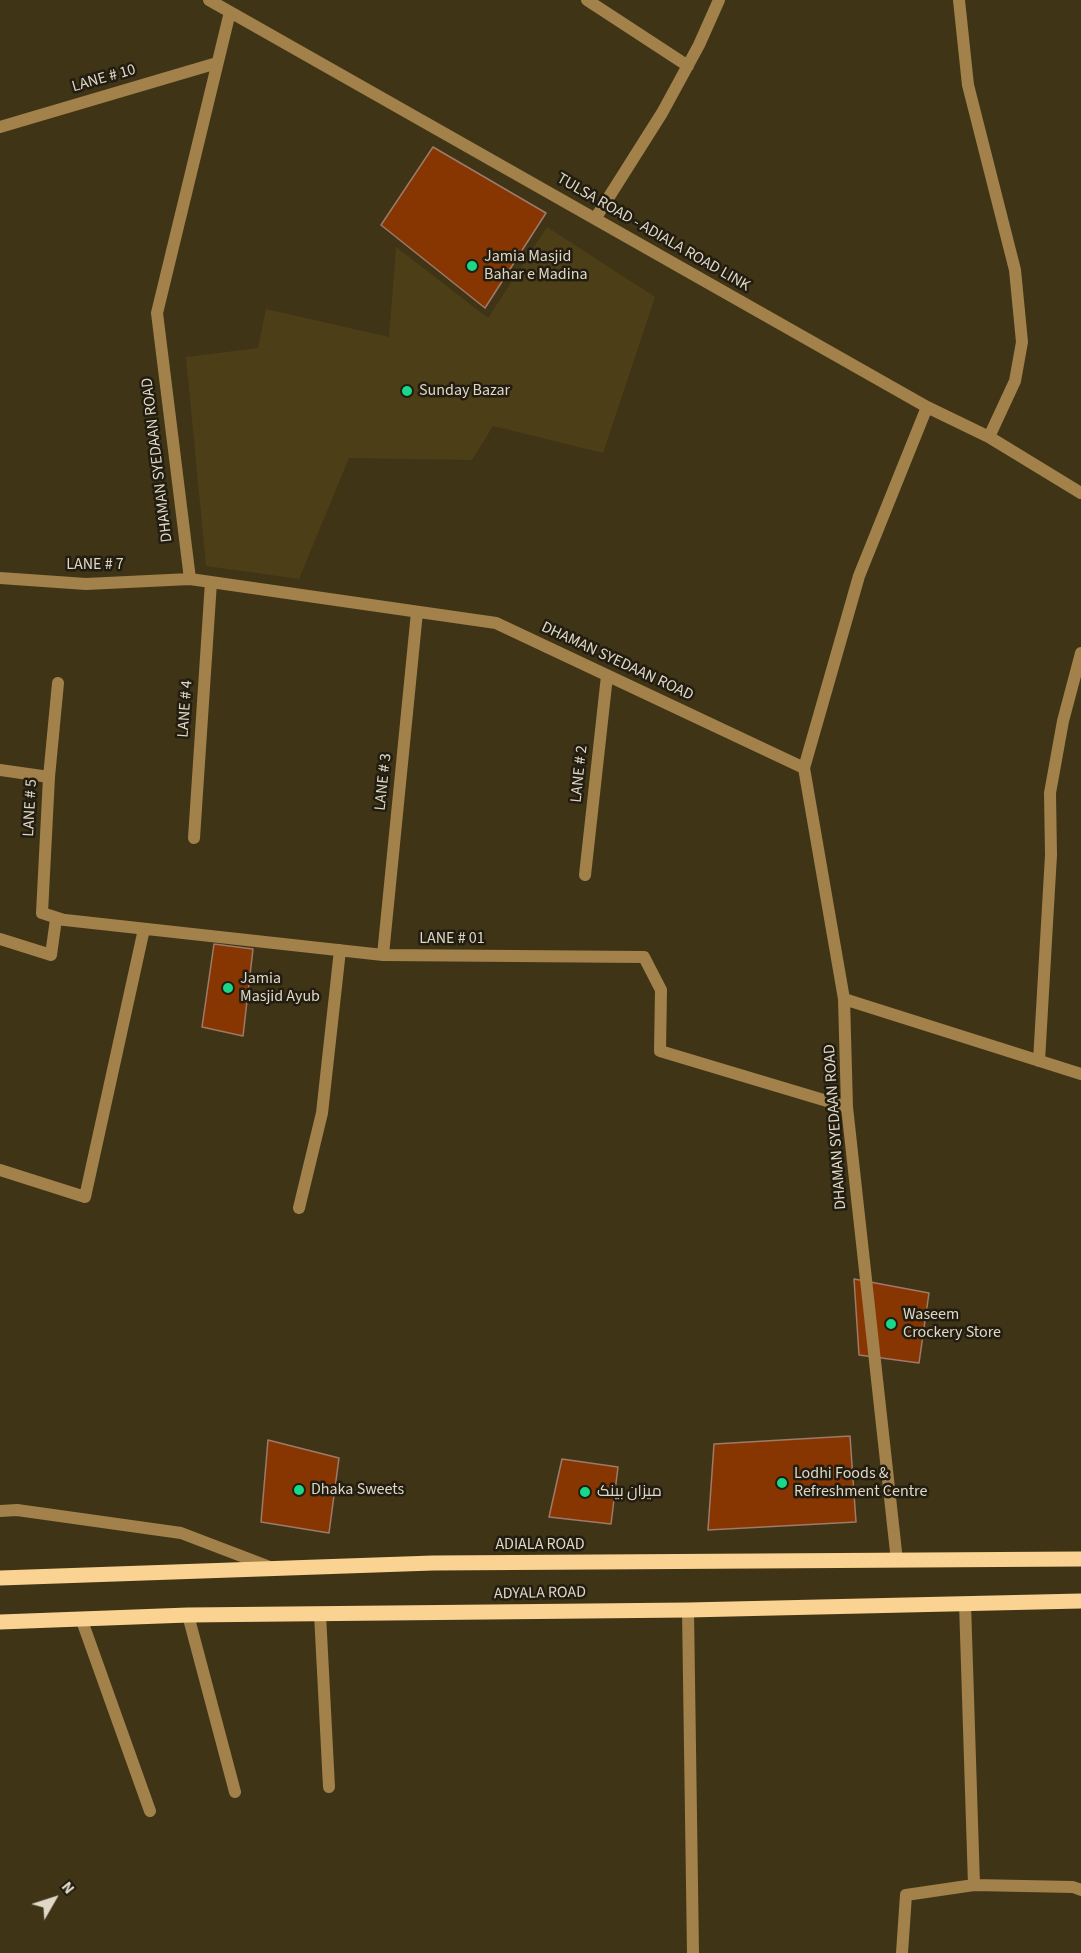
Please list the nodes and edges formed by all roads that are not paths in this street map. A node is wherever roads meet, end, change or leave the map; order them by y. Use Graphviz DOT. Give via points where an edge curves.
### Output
graph roads {
  1 [pos="209,0"];
  2 [pos="587,0"];
  3 [pos="719,0"];
  4 [pos="959,0"];
  5 [pos="230,12"];
  6 [pos="217,63"];
  7 [pos="688,66"];
  8 [pos="0,127"];
  9 [pos="595,219"];
  10 [pos="927,407"];
  11 [pos="989,437"];
  12 [pos="1081,493"];
  13 [pos="0,578"];
  14 [pos="190,579"];
  15 [pos="211,582"];
  16 [pos="417,612"];
  17 [pos="1081,653"];
  18 [pos="608,676"];
  19 [pos="58,683"];
  20 [pos="804,768"];
  21 [pos="0,770"];
  22 [pos="49,777"];
  23 [pos="194,838"];
  24 [pos="585,875"];
  25 [pos="64,920"];
  26 [pos="144,929"];
  27 [pos="0,939"];
  28 [pos="340,950"];
  29 [pos="383,955"];
  30 [pos="844,999"];
  31 [pos="1039,1061"];
  32 [pos="1081,1074"];
  33 [pos="847,1107"];
  34 [pos="0,1170"];
  35 [pos="299,1208"];
  36 [pos="0,1511"];
  37 [pos="1081,1559"];
  38 [pos="897,1561"];
  39 [pos="274,1568"];
  40 [pos="0,1578"];
  41 [pos="1081,1601"];
  42 [pos="965,1603"];
  43 [pos="688,1610"];
  44 [pos="320,1614"];
  45 [pos="188,1615"];
  46 [pos="81,1618"];
  47 [pos="0,1622"];
  48 [pos="329,1787"];
  49 [pos="235,1792"];
  50 [pos="150,1810"];
  51 [pos="974,1885"];
  52 [pos="1081,1890"];
  53 [pos="693,1953"];
  54 [pos="902,1953"];
  1 -- 5 [label="street, TULSA ROAD - ADIALA ROAD LINK"];
  2 -- 7 [label="street"];
  3 -- 7 [label="street"];
  4 -- 11 [label="street" via="968,85 1015,270 1022,342 1015,381"];
  5 -- 6 [label="street, DHAMAN SYEDAAN ROAD"];
  5 -- 9 [label="street, TULSA ROAD - ADIALA ROAD LINK"];
  6 -- 8 [label="street, LANE # 10"];
  6 -- 14 [label="street, DHAMAN SYEDAAN ROAD" via="157,313"];
  7 -- 9 [label="street"];
  9 -- 10 [label="street, TULSA ROAD - ADIALA ROAD LINK"];
  10 -- 11 [label="street, TULSA ROAD - ADIALA ROAD LINK"];
  10 -- 20 [label="street" via="859,576"];
  11 -- 12 [label="street, TULSA ROAD - ADIALA ROAD LINK"];
  13 -- 14 [label="street, LANE # 7" via="86,584"];
  14 -- 15 [label="street, DHAMAN SYEDAAN ROAD"];
  15 -- 16 [label="street, DHAMAN SYEDAAN ROAD"];
  15 -- 23 [label="street, LANE # 4"];
  16 -- 18 [label="street, DHAMAN SYEDAAN ROAD" via="496,623"];
  16 -- 29 [label="street, LANE # 3"];
  17 -- 31 [label="street" via="1050,793 1051,855"];
  18 -- 20 [label="street, DHAMAN SYEDAAN ROAD"];
  18 -- 24 [label="street, LANE # 2"];
  19 -- 22 [label="street, LANE # 5"];
  20 -- 30 [label="street, DHAMAN SYEDAAN ROAD"];
  21 -- 22 [label="street"];
  22 -- 25 [label="street, LANE # 5" via="42,913"];
  25 -- 26 [label="street, LANE # 01"];
  25 -- 27 [label="street" via="56,920 51,955"];
  26 -- 28 [label="street, LANE # 01"];
  26 -- 34 [label="street" via="85,1197"];
  28 -- 29 [label="street, LANE # 01"];
  28 -- 35 [label="street" via="322,1113"];
  29 -- 33 [label="street, LANE # 01" via="644,957 661,990 660,1051"];
  30 -- 31 [label="street"];
  30 -- 33 [label="street, DHAMAN SYEDAAN ROAD"];
  31 -- 32 [label="street"];
  33 -- 38 [label="street, DHAMAN SYEDAAN ROAD"];
  36 -- 39 [label="street" via="17,1510 181,1533"];
  37 -- 38 [label="main road, ADIALA ROAD"];
  38 -- 39 [label="main road, ADIALA ROAD" via="433,1563"];
  39 -- 40 [label="main road, ADIALA ROAD"];
  41 -- 42 [label="main road, ADYALA ROAD"];
  42 -- 43 [label="main road, ADYALA ROAD"];
  42 -- 51 [label="street"];
  43 -- 44 [label="main road, ADYALA ROAD"];
  43 -- 53 [label="street"];
  44 -- 45 [label="main road, ADYALA ROAD"];
  44 -- 48 [label="street"];
  45 -- 46 [label="main road, ADYALA ROAD"];
  45 -- 49 [label="street"];
  46 -- 47 [label="main road, ADYALA ROAD"];
  46 -- 50 [label="street"];
  51 -- 52 [label="street"];
  51 -- 54 [label="street" via="906,1895"];
}
